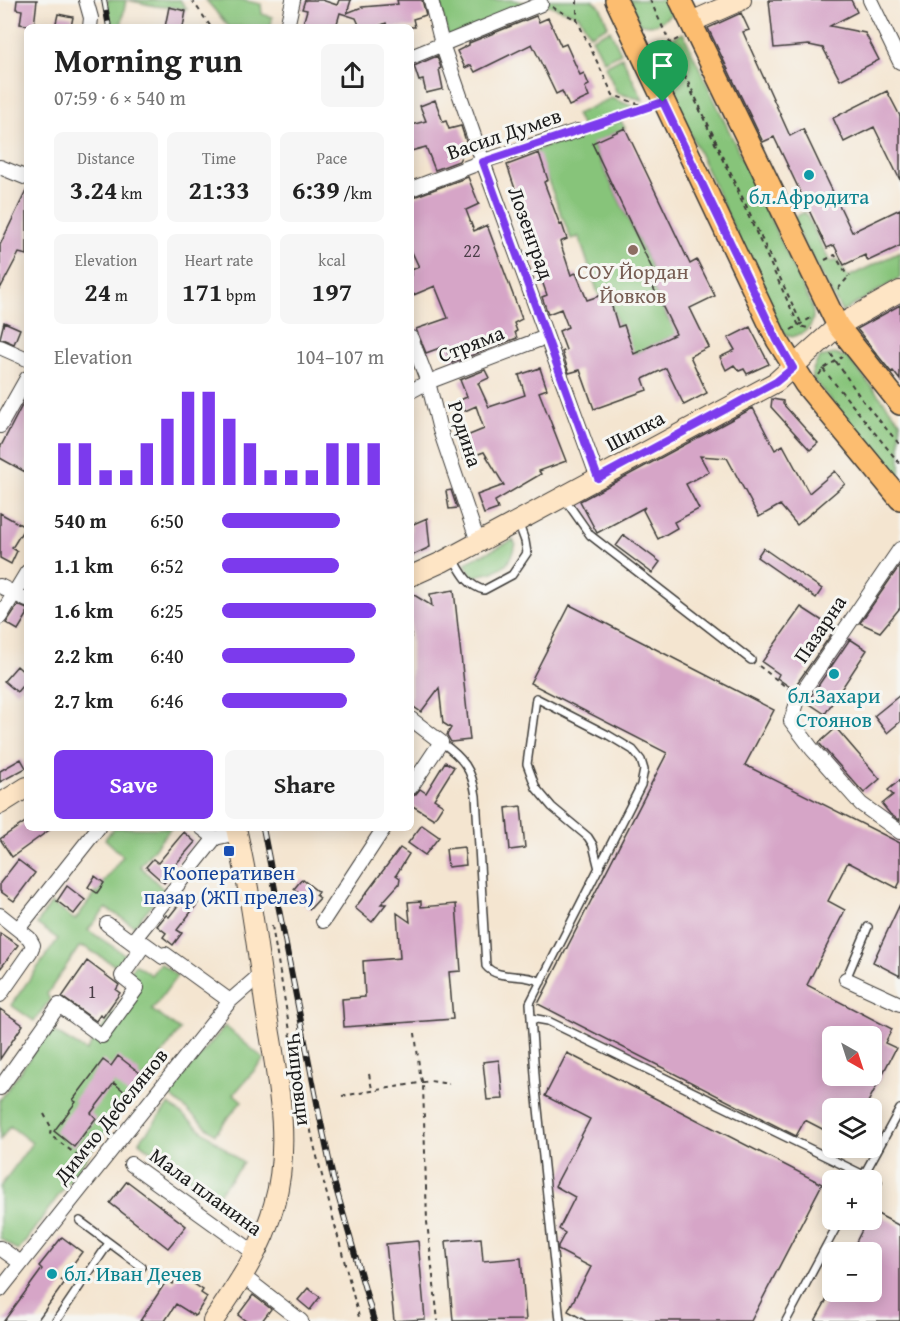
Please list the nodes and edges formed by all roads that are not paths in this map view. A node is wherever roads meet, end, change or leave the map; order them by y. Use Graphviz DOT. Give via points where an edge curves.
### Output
graph roads {
  1 [pos="86,0"];
  2 [pos="293,0"];
  3 [pos="431,0"];
  4 [pos="616,0"];
  5 [pos="680,0"];
  6 [pos="741,0"];
  7 [pos="870,0"];
  8 [pos="541,4"];
  9 [pos="691,22"];
  10 [pos="90,24"];
  11 [pos="288,24"];
  12 [pos="442,44"];
  13 [pos="414,56"];
  14 [pos="900,62"];
  15 [pos="577,131"];
  16 [pos="483,162"];
  17 [pos="0,167"];
  18 [pos="24,177"];
  19 [pos="414,188"];
  20 [pos="900,291"];
  21 [pos="838,326"];
  22 [pos="546,338"];
  23 [pos="414,346"];
  24 [pos="0,347"];
  25 [pos="24,357"];
  26 [pos="793,368"];
  27 [pos="428,382"];
  28 [pos="24,383"];
  29 [pos="414,389"];
  30 [pos="900,404"];
  31 [pos="0,426"];
  32 [pos="598,478"];
  33 [pos="563,497"];
  34 [pos="900,499"];
  35 [pos="518,521"];
  36 [pos="478,542"];
  37 [pos="900,549"];
  38 [pos="452,556"];
  39 [pos="414,575"];
  40 [pos="0,586"];
  41 [pos="21,597"];
  42 [pos="0,617"];
  43 [pos="751,660"];
  44 [pos="414,721"];
  45 [pos="441,742"];
  46 [pos="414,782"];
  47 [pos="24,789"];
  48 [pos="0,804"];
  49 [pos="96,831"];
  50 [pos="206,831"];
  51 [pos="233,831"];
  52 [pos="236,831"];
  53 [pos="382,831"];
  54 [pos="900,832"];
  55 [pos="215,838"];
  56 [pos="599,869"];
  57 [pos="0,915"];
  58 [pos="322,921"];
  59 [pos="107,924"];
  60 [pos="868,927"];
  61 [pos="18,929"];
  62 [pos="136,945"];
  63 [pos="261,974"];
  64 [pos="846,978"];
  65 [pos="541,982"];
  66 [pos="0,995"];
  67 [pos="230,1001"];
  68 [pos="900,1004"];
  69 [pos="531,1018"];
  70 [pos="0,1088"];
  71 [pos="900,1109"];
  72 [pos="131,1164"];
  73 [pos="847,1170"];
  74 [pos="867,1170"];
  75 [pos="80,1221"];
  76 [pos="835,1230"];
  77 [pos="109,1243"];
  78 [pos="0,1248"];
  79 [pos="256,1254"];
  80 [pos="21,1263"];
  81 [pos="142,1267"];
  82 [pos="243,1276"];
  83 [pos="0,1290"];
  84 [pos="56,1321"];
  85 [pos="213,1321"];
  86 [pos="301,1321"];
  87 [pos="560,1321"];
  88 [pos="786,1321"];
  1 -- 10 [label="street"];
  2 -- 11 [label="street"];
  3 -- 12 [label="street, Лозенград"];
  4 -- 26 [label="main road" via="655,104"];
  5 -- 9 [label="main road"];
  6 -- 9 [label="street"];
  7 -- 14 [label="street"];
  8 -- 12 [label="street"];
  9 -- 21 [label="main road"];
  12 -- 13 [label="street"];
  12 -- 16 [label="street, Лозенград"];
  15 -- 16 [label="street, Васил Думев"];
  16 -- 19 [label="street, Васил Думев"];
  16 -- 22 [label="street, Лозенград"];
  17 -- 18 [label="street"];
  20 -- 21 [label="street, Шипка"];
  21 -- 26 [label="street, Шипка"];
  21 -- 30 [label="main road"];
  22 -- 27 [label="street, Стряма"];
  22 -- 32 [label="street, Лозенград"];
  23 -- 27 [label="street, Родина"];
  24 -- 25 [label="street"];
  26 -- 32 [label="street, Шипка" via="776,382"];
  26 -- 34 [label="main road"];
  27 -- 29 [label="street, Стряма"];
  27 -- 36 [label="street, Родина"];
  28 -- 31 [label="street"];
  32 -- 33 [label="street, Шипка"];
  33 -- 35 [label="street, Шипка"];
  33 -- 43 [label="lane" via="590,535"];
  35 -- 36 [label="street, Шипка"];
  35 -- 38 [label="lane" via="527,553 512,576 484,590 472,586"];
  36 -- 38 [label="street, Шипка"];
  37 -- 54 [label="street, Пазарна" via="799,698 791,721 861,804"];
  38 -- 39 [label="street, Шипка"];
  40 -- 41 [label="street"];
  41 -- 42 [label="street"];
  44 -- 45 [label="street"];
  45 -- 46 [label="street"];
  45 -- 65 [label="lane" via="456,753 473,778 486,966 497,974 532,977"];
  47 -- 48 [label="street"];
  49 -- 61 [label="street"];
  50 -- 55 [label="street"];
  51 -- 55 [label="street"];
  52 -- 63 [label="street, Чипровци"];
  53 -- 58 [label="street"];
  55 -- 62 [label="street"];
  56 -- 56 [label="lane" via="588,837 536,788 527,764 536,698 608,735 633,750 641,760 641,785"];
  56 -- 65 [label="lane"];
  57 -- 61 [label="street"];
  59 -- 62 [label="street"];
  60 -- 64 [label="lane"];
  61 -- 66 [label="street" via="33,945"];
  62 -- 67 [label="street" via="145,944 163,957 165,954"];
  62 -- 70 [label="street" via="122,976 137,988 102,1036 58,1005"];
  63 -- 67 [label="street, Димчо Дебелянов"];
  63 -- 79 [label="street, Чипровци" via="283,1132 274,1204"];
  64 -- 68 [label="street"];
  65 -- 69 [label="lane" via="530,1003"];
  67 -- 80 [label="street, Димчо Дебелянов"];
  69 -- 73 [label="lane" via="548,1021"];
  69 -- 87 [label="lane"];
  71 -- 74 [label="lane"];
  72 -- 79 [label="street, Мала планина"];
  75 -- 77 [label="lane"];
  76 -- 88 [label="lane"];
  77 -- 81 [label="lane"];
  77 -- 84 [label="lane"];
  78 -- 80 [label="street"];
  79 -- 82 [label="street, Чипровци"];
  80 -- 83 [label="street, Димчо Дебелянов"];
  82 -- 85 [label="street, Чипровци"];
  82 -- 86 [label="street"];
}
